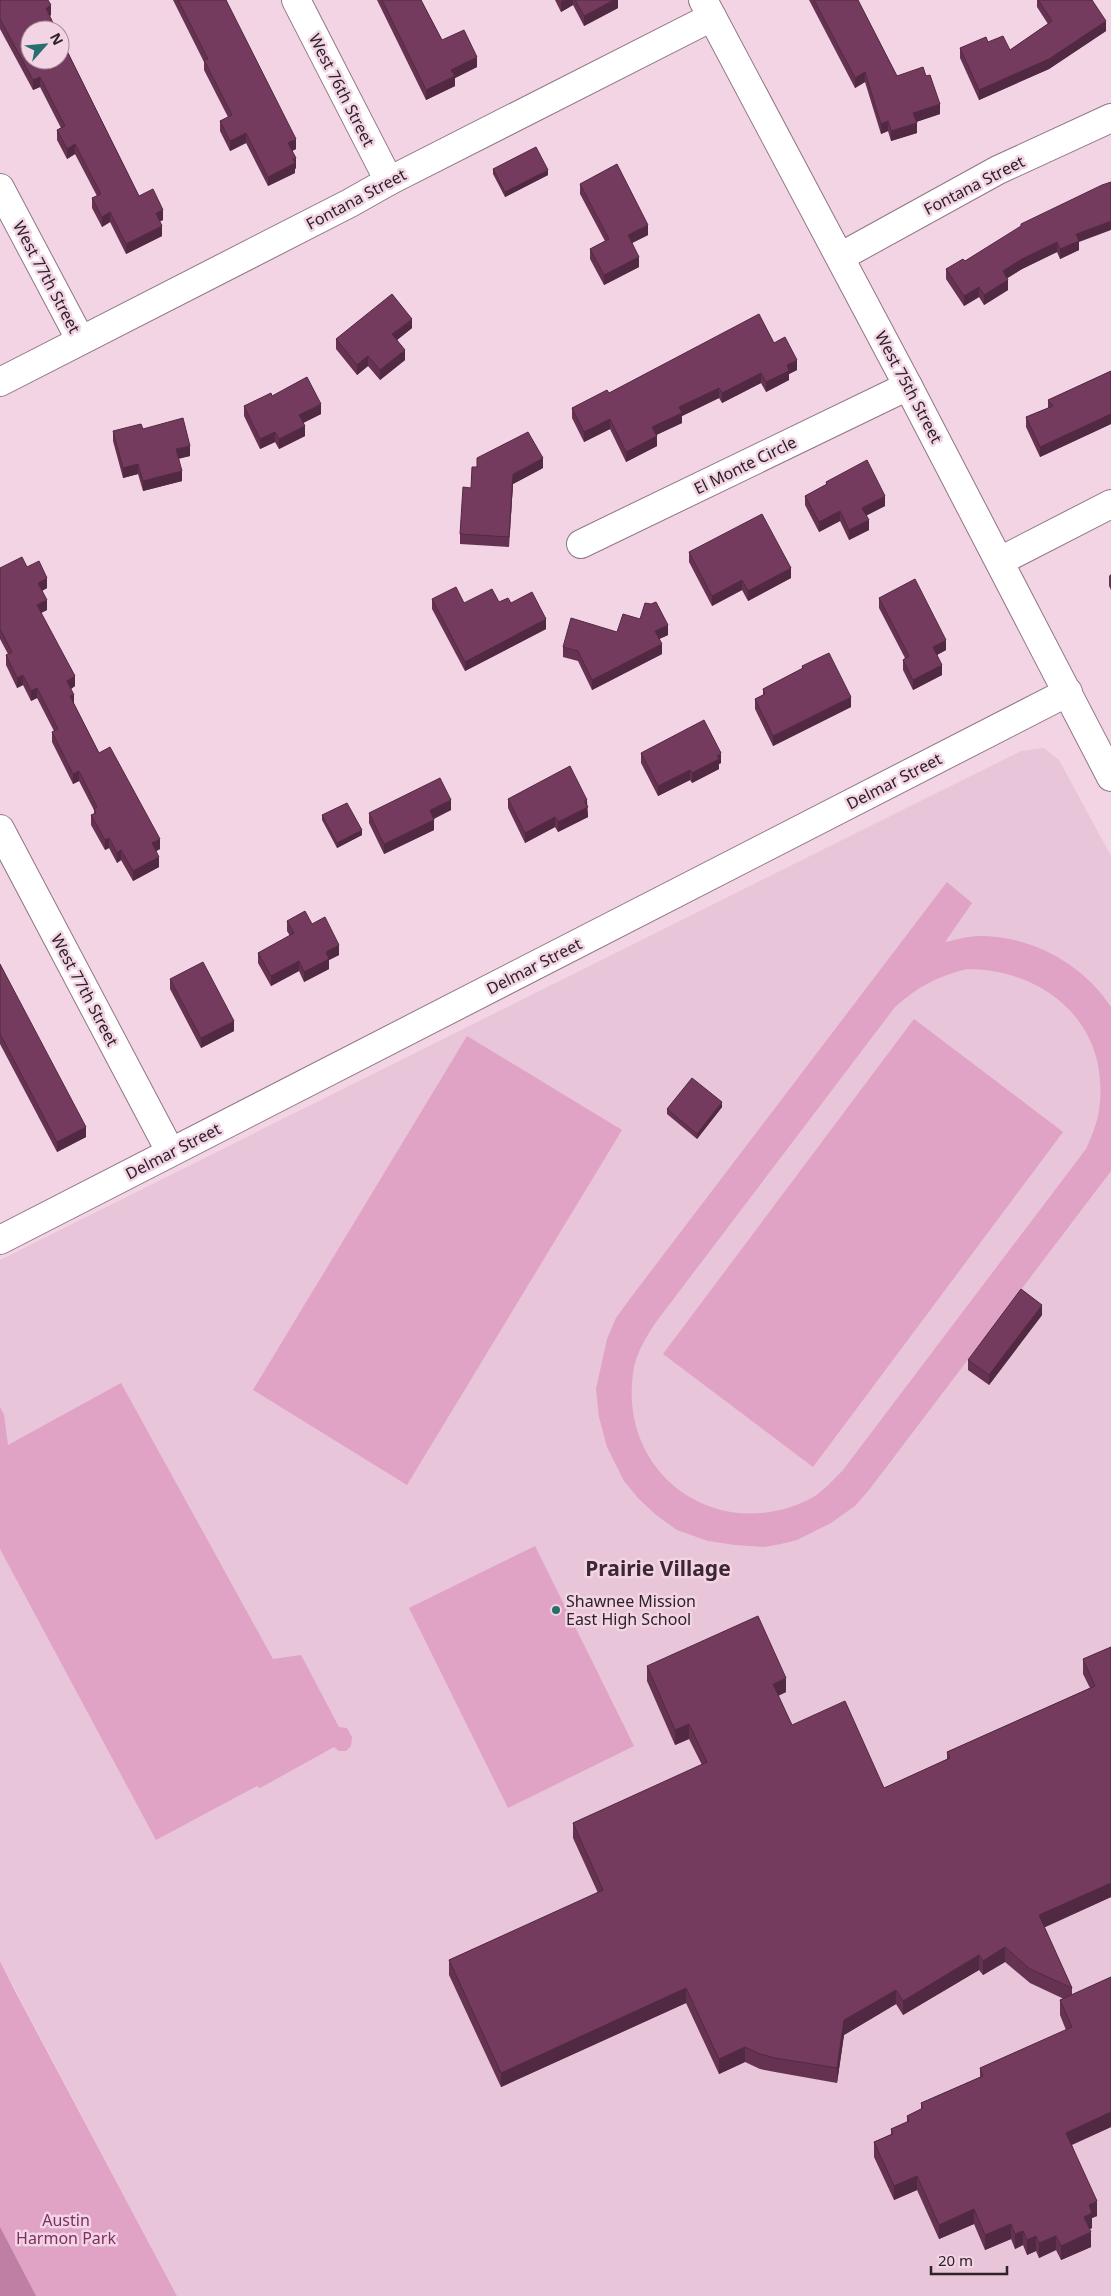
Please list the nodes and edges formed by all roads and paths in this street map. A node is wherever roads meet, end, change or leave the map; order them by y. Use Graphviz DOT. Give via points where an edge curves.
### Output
graph roads {
  1 [pos="296,0"];
  2 [pos="708,9"];
  3 [pos="1111,118"];
  4 [pos="388,181"];
  5 [pos="0,188"];
  6 [pos="840,256"];
  7 [pos="80,339"];
  8 [pos="0,382"];
  9 [pos="908,386"];
  10 [pos="1111,504"];
  11 [pos="581,544"];
  12 [pos="1000,561"];
  13 [pos="1068,692"];
  14 [pos="1111,777"];
  15 [pos="0,829"];
  16 [pos="170,1151"];
  17 [pos="0,1240"];
  1 -- 4 [label="street, West 76th Street"];
  2 -- 4 [label="street, Fontana Street"];
  2 -- 6 [label="street, West 75th Street"];
  3 -- 6 [label="street, Fontana Street" via="998,170"];
  4 -- 7 [label="street, Fontana Street"];
  5 -- 7 [label="street, West 77th Street"];
  6 -- 9 [label="street, West 75th Street"];
  7 -- 8 [label="street, Fontana Street"];
  9 -- 11 [label="street, El Monte Circle"];
  9 -- 12 [label="street, West 75th Street"];
  10 -- 12 [label="street"];
  12 -- 13 [label="street, West 75th Street"];
  13 -- 14 [label="street, West 75th Street"];
  13 -- 16 [label="street, Delmar Street"];
  15 -- 16 [label="street, West 77th Street"];
  16 -- 17 [label="street, Delmar Street"];
}
